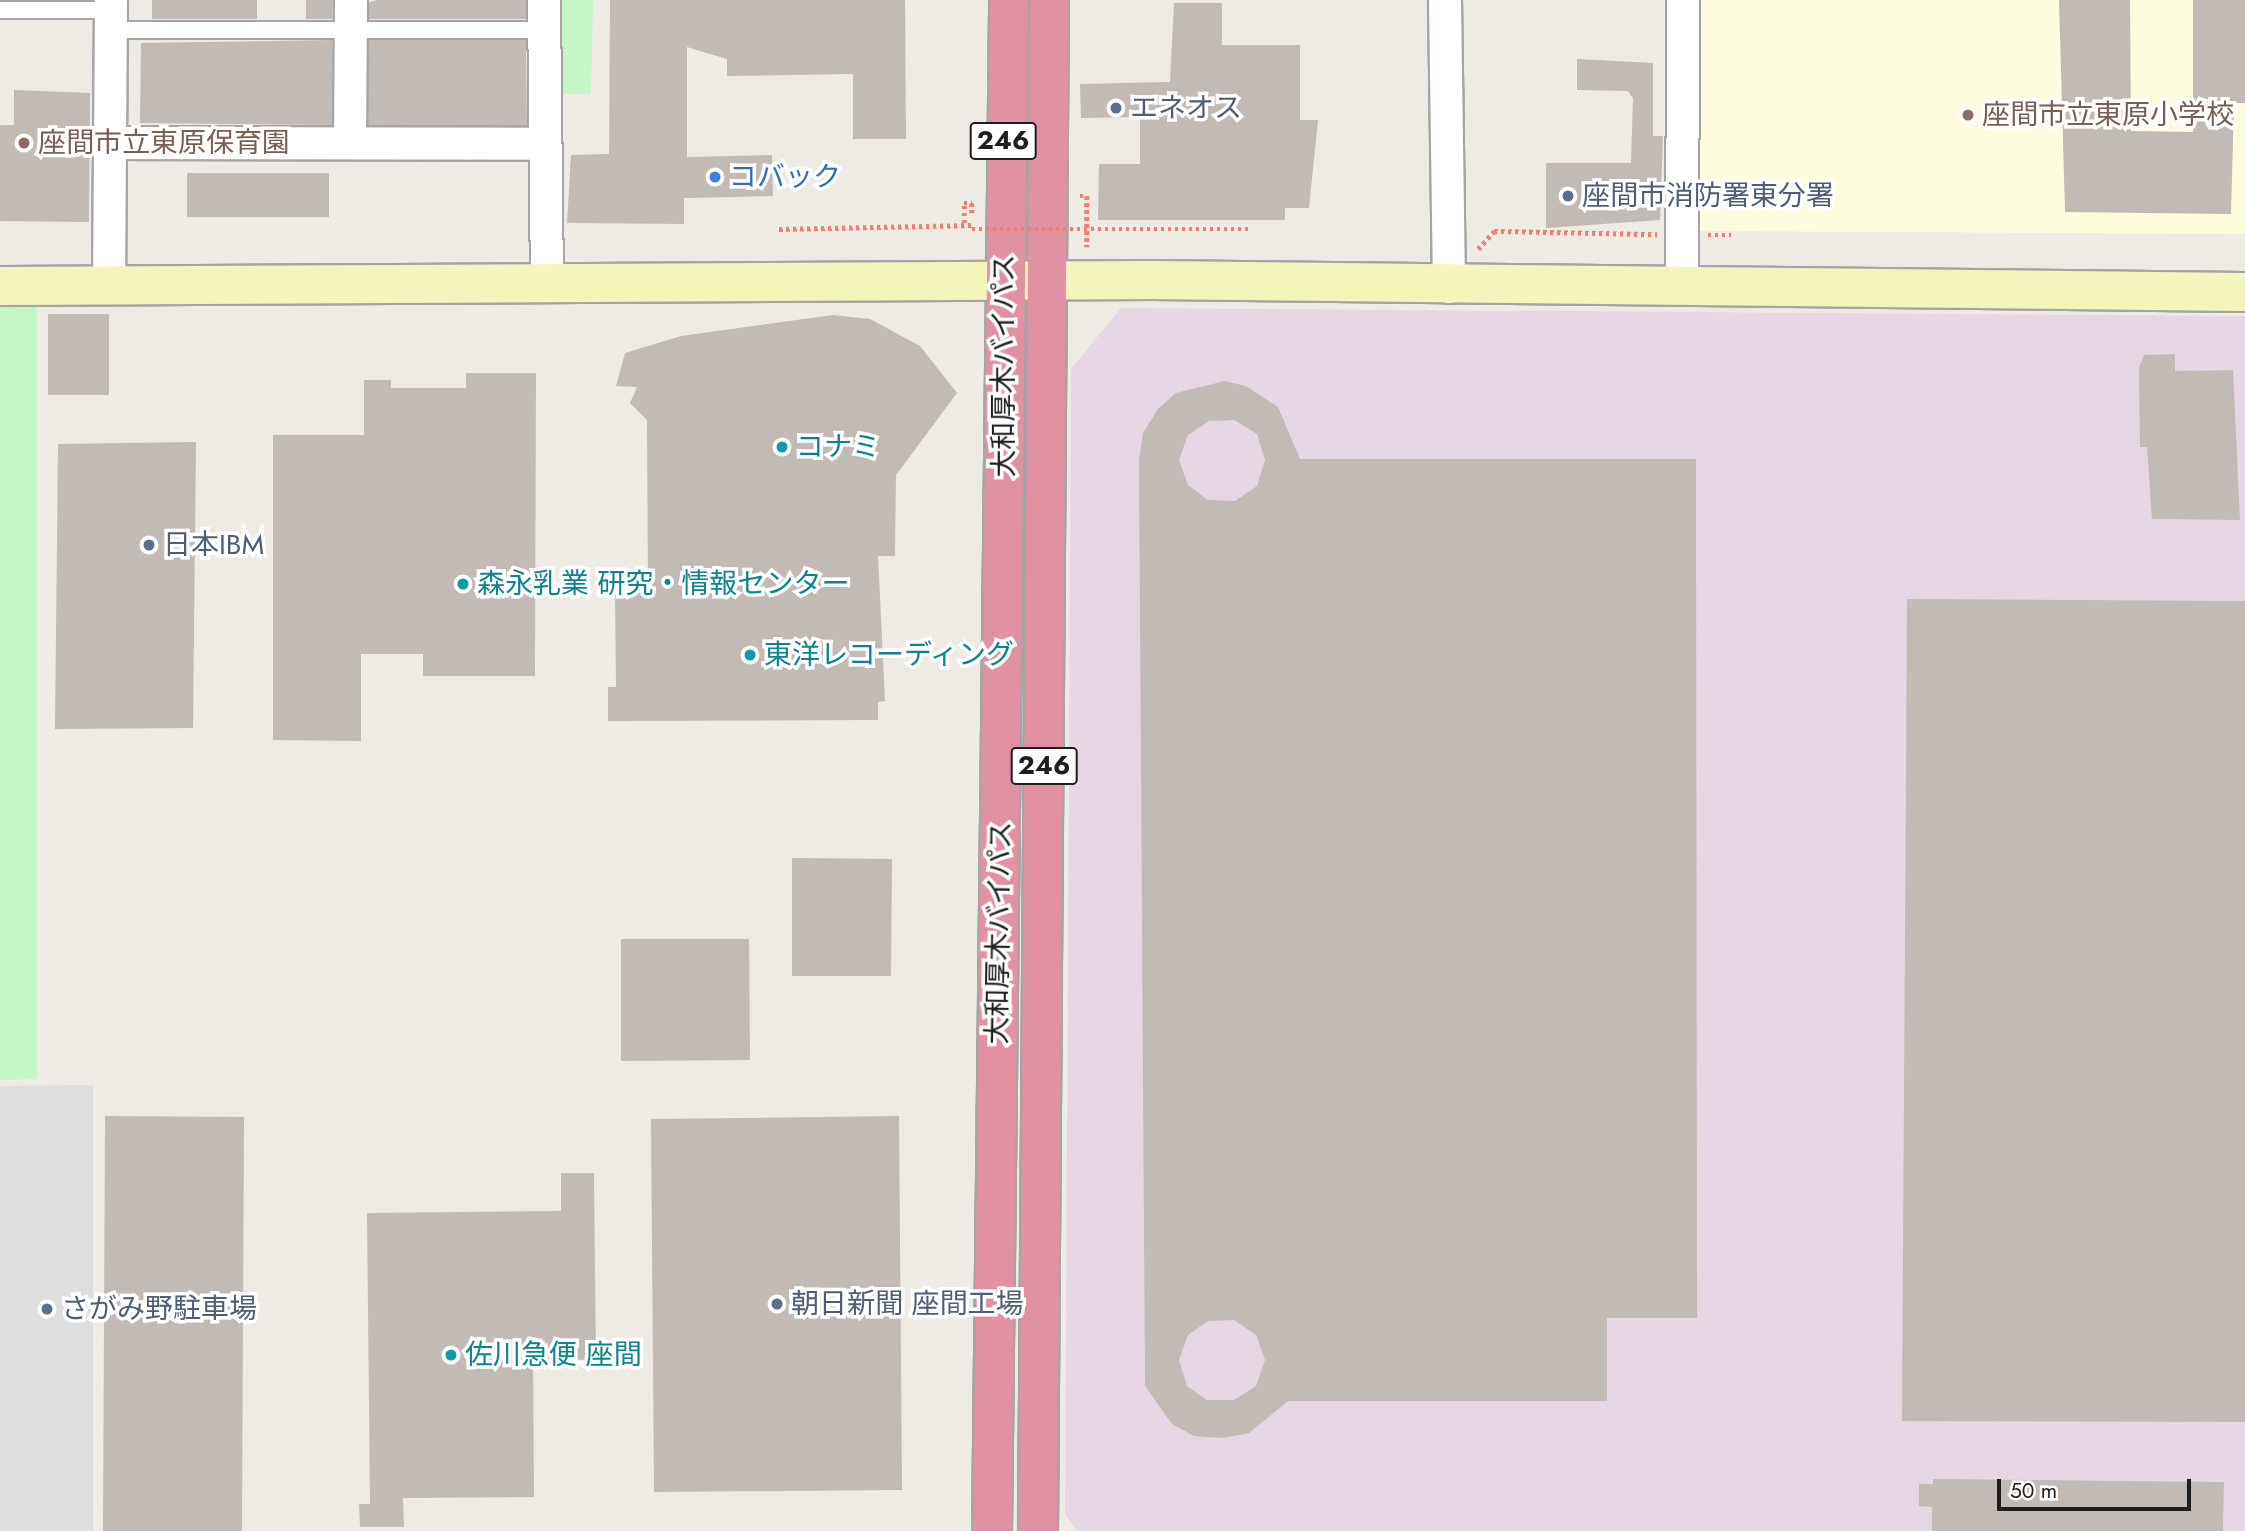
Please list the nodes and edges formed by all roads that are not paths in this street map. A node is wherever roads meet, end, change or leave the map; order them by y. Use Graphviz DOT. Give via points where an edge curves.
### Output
graph roads {
  1 [pos="1009,0"];
  2 [pos="1049,0"];
  3 [pos="1445,0"];
  4 [pos="1683,0"];
  5 [pos="0,10"];
  6 [pos="111,13"];
  7 [pos="351,15"];
  8 [pos="543,15"];
  9 [pos="110,142"];
  10 [pos="350,143"];
  11 [pos="543,144"];
  12 [pos="1005,281"];
  13 [pos="1047,281"];
  14 [pos="547,284"];
  15 [pos="0,286"];
  16 [pos="1449,287"];
  17 [pos="109,288"];
  18 [pos="1682,288"];
  19 [pos="2245,292"];
  20 [pos="992,1531"];
  21 [pos="1038,1531"];
  1 -- 12 [label="highway, 大和厚木バイパス / 246"];
  2 -- 13 [label="highway, 大和厚木バイパス / 246"];
  3 -- 16 [label="street"];
  4 -- 18 [label="street"];
  5 -- 6 [label="lane"];
  6 -- 7 [label="lane"];
  6 -- 9 [label="street"];
  7 -- 8 [label="lane"];
  7 -- 10 [label="street"];
  8 -- 11 [label="street"];
  9 -- 10 [label="street"];
  9 -- 17 [label="street"];
  10 -- 11 [label="street"];
  11 -- 14 [label="street"];
  12 -- 13 [label="street"];
  12 -- 14 [label="street"];
  12 -- 20 [label="highway, 大和厚木バイパス / 246"];
  13 -- 16 [label="street"];
  13 -- 21 [label="highway, 大和厚木バイパス / 246"];
  14 -- 17 [label="street"];
  15 -- 17 [label="street"];
  16 -- 18 [label="street"];
  18 -- 19 [label="street"];
}
